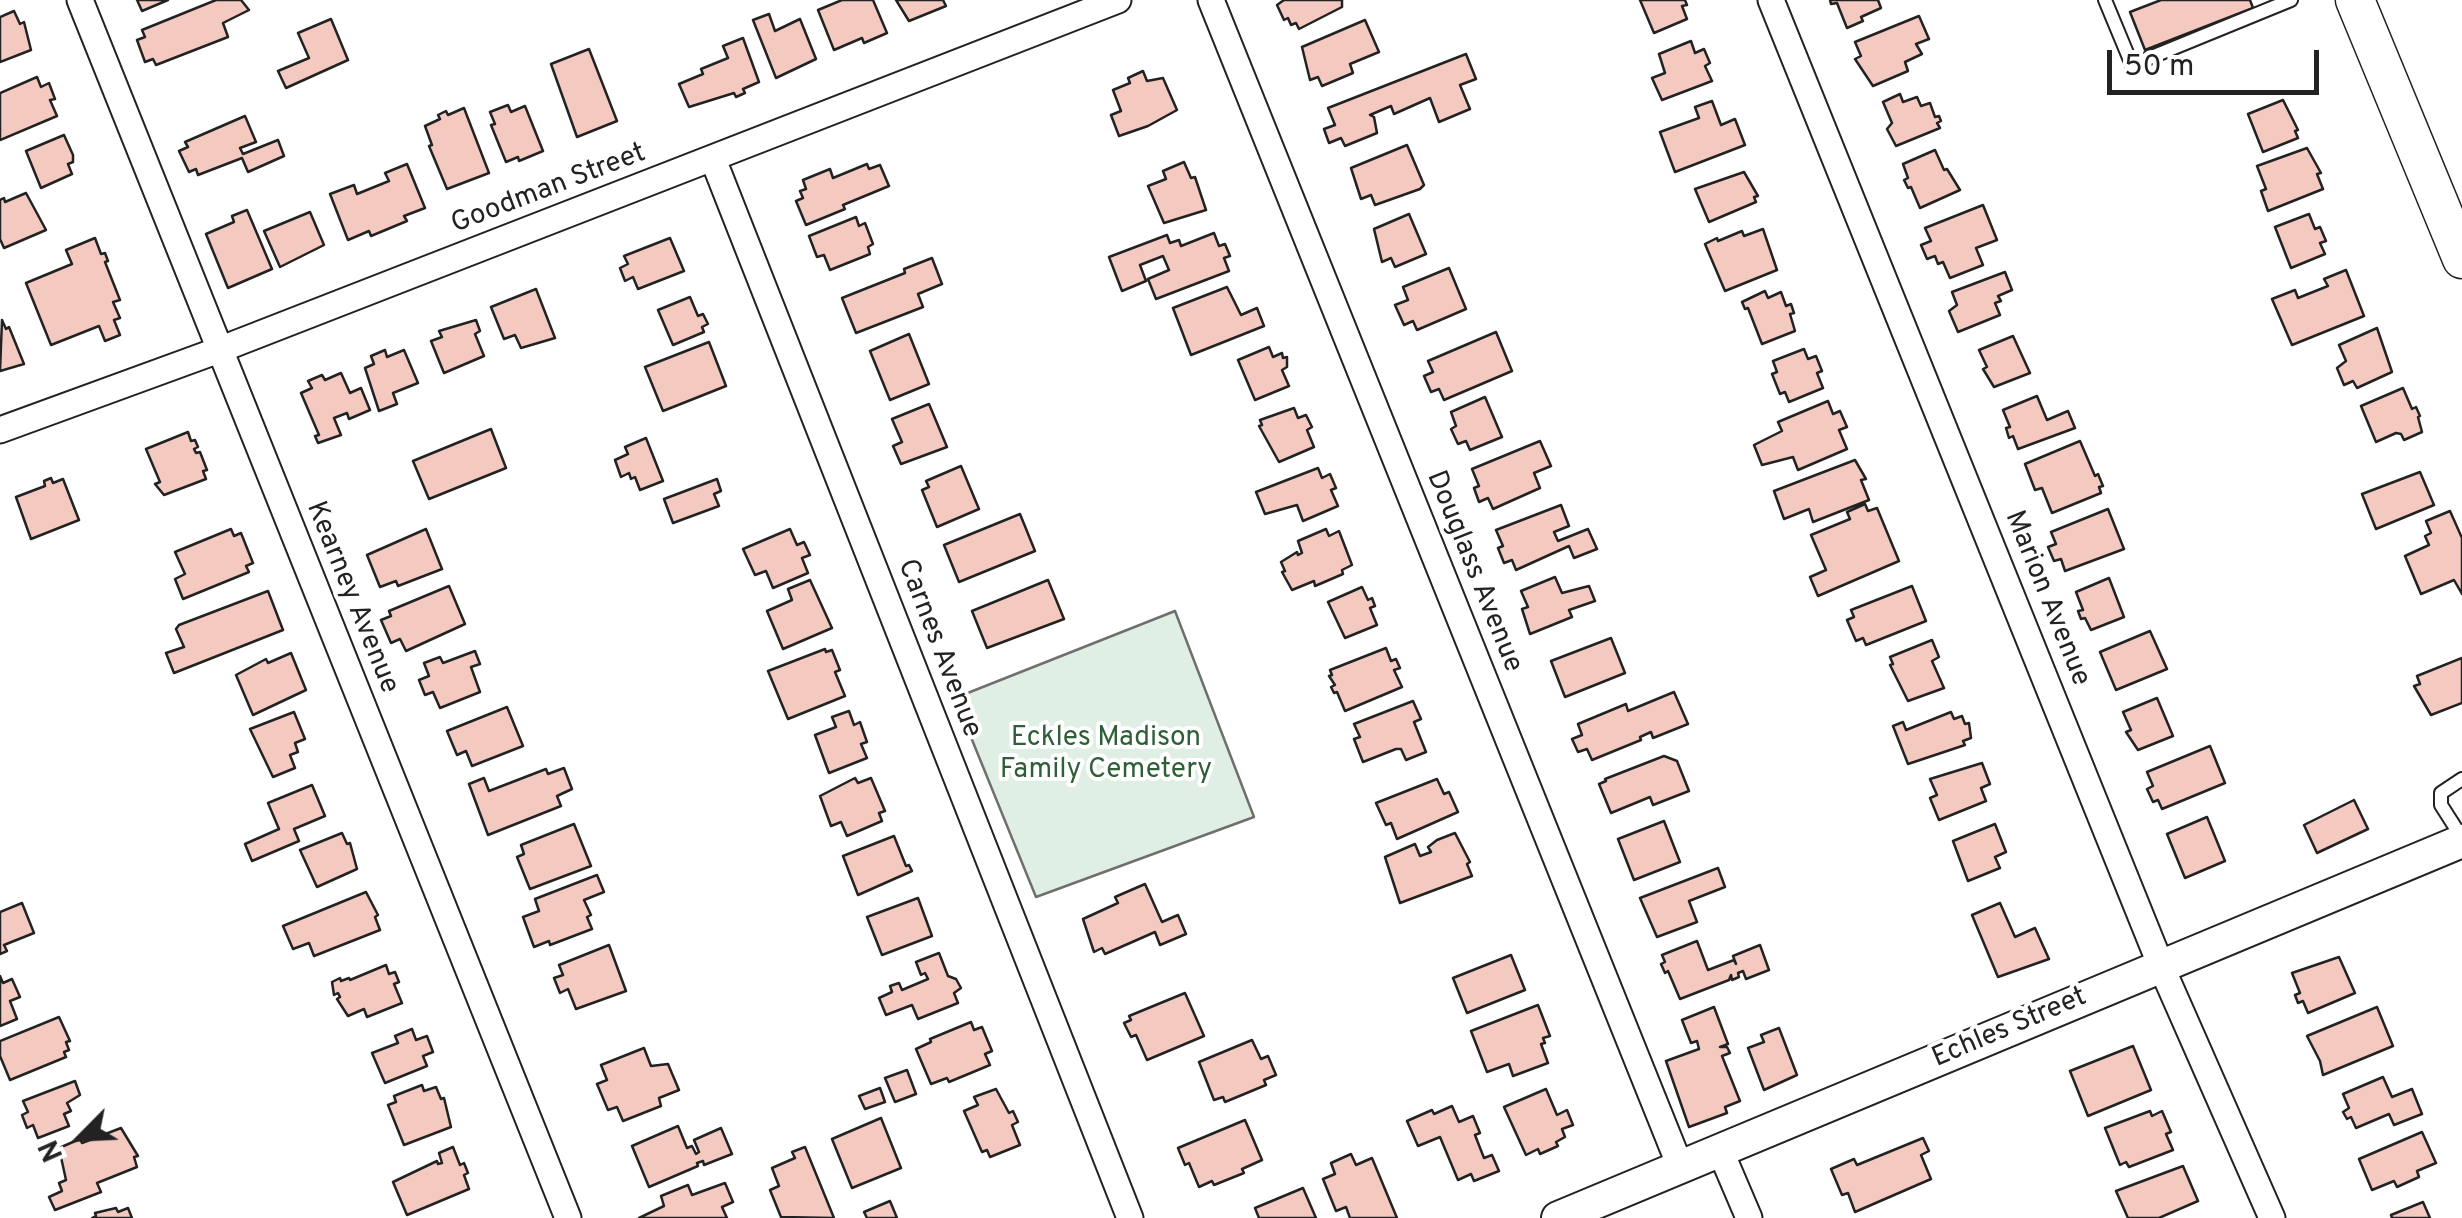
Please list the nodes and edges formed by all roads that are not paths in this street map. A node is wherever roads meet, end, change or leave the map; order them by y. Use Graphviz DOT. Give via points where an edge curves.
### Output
graph roads {
  1 [pos="80,0"];
  2 [pos="1118,0"];
  3 [pos="1211,0"];
  4 [pos="1771,0"];
  5 [pos="2105,0"];
  6 [pos="2291,0"];
  7 [pos="2355,0"];
  8 [pos="713,159"];
  9 [pos="2462,259"];
  10 [pos="218,350"];
  11 [pos="0,430"];
  12 [pos="2462,780"];
  13 [pos="2462,839"];
  14 [pos="2162,966"];
  15 [pos="1720,1150"];
  16 [pos="1680,1166"];
  17 [pos="568,1218"];
  18 [pos="1130,1218"];
  19 [pos="1558,1218"];
  20 [pos="1749,1218"];
  21 [pos="2272,1218"];
  1 -- 10 [label="street, Kearney Avenue"];
  2 -- 8 [label="street, Goodman Street"];
  3 -- 16 [label="street, Douglass Avenue"];
  4 -- 14 [label="street, Marion Avenue"];
  5 -- 6 [label="lane" via="2132,65"];
  7 -- 9 [label="main road"];
  8 -- 10 [label="street, Goodman Street"];
  8 -- 18 [label="street, Carnes Avenue"];
  10 -- 11 [label="street, Goodman Street"];
  10 -- 17 [label="street, Kearney Avenue"];
  12 -- 13 [label="lane" via="2441,793 2441,806"];
  13 -- 14 [label="street, Echles Street"];
  14 -- 15 [label="street, Echles Street"];
  14 -- 21 [label="street, Marion Avenue"];
  15 -- 16 [label="street, Echles Street"];
  15 -- 20 [label="street"];
  16 -- 19 [label="street, Echles Street"];
}
